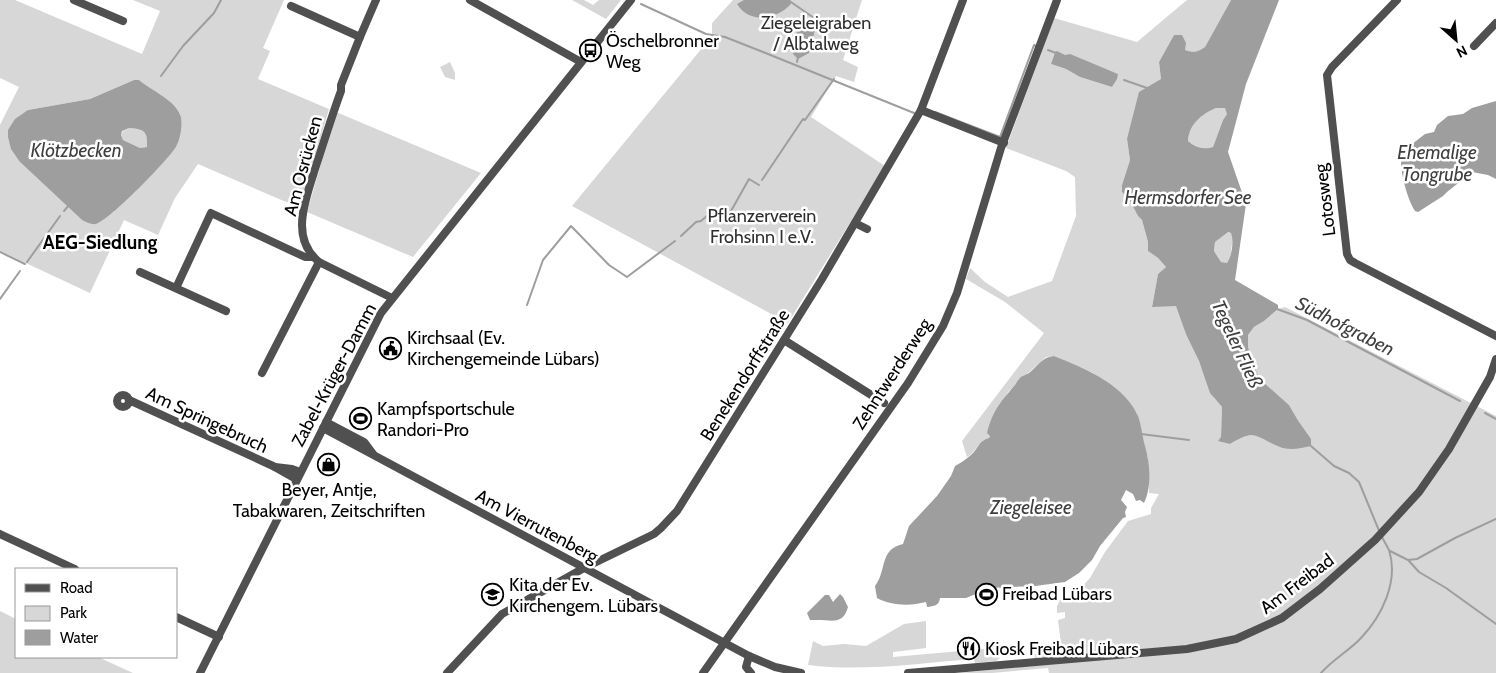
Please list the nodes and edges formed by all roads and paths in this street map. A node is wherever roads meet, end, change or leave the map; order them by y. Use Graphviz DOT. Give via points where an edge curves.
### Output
graph roads {
  1 [pos="74,0"];
  2 [pos="376,0"];
  3 [pos="470,0"];
  4 [pos="631,0"];
  5 [pos="963,0"];
  6 [pos="1057,0"];
  7 [pos="1397,0"];
  8 [pos="291,6"];
  9 [pos="123,21"];
  10 [pos="1496,22"];
  11 [pos="360,37"];
  12 [pos="1474,46"];
  13 [pos="581,62"];
  14 [pos="921,110"];
  15 [pos="1004,142"];
  16 [pos="855,223"];
  17 [pos="867,229"];
  18 [pos="316,260"];
  19 [pos="140,272"];
  20 [pos="176,288"];
  21 [pos="392,298"];
  22 [pos="226,311"];
  23 [pos="1496,336"];
  24 [pos="784,340"];
  25 [pos="1496,359"];
  26 [pos="262,373"];
  27 [pos="129,400"];
  28 [pos="884,403"];
  29 [pos="324,425"];
  30 [pos="298,476"];
  31 [pos="0,534"];
  32 [pos="73,568"];
  33 [pos="584,568"];
  34 [pos="178,618"];
  35 [pos="219,636"];
  36 [pos="724,642"];
  37 [pos="749,656"];
  38 [pos="200,673"];
  39 [pos="447,673"];
  40 [pos="703,673"];
  41 [pos="751,673"];
  42 [pos="801,673"];
  43 [pos="908,673"];
  1 -- 9 [label="street"];
  2 -- 11 [label="street, Am Osrücken"];
  3 -- 13 [label="street"];
  4 -- 13 [label="street, Zabel-Krüger-Damm"];
  5 -- 14 [label="street, Benekendorffstraße"];
  6 -- 15 [label="street, Zehntwerderweg"];
  7 -- 23 [label="street, Lotosweg" via="1327,75 1347,254 1355,263"];
  8 -- 11 [label="street"];
  10 -- 12 [label="street"];
  11 -- 18 [label="street, Am Osrücken" via="341,85 302,216 304,237"];
  13 -- 21 [label="street, Zabel-Krüger-Damm"];
  14 -- 15 [label="street"];
  14 -- 16 [label="street, Benekendorffstraße"];
  15 -- 36 [label="street, Zehntwerderweg" via="957,293 933,344"];
  16 -- 17 [label="street"];
  16 -- 24 [label="street, Benekendorffstraße"];
  18 -- 20 [label="street" via="211,213"];
  18 -- 21 [label="street"];
  18 -- 26 [label="street"];
  19 -- 20 [label="street"];
  20 -- 22 [label="street"];
  21 -- 29 [label="street, Zabel-Krüger-Damm" via="381,313"];
  24 -- 28 [label="street"];
  24 -- 33 [label="street, Benekendorffstraße" via="677,511 654,534"];
  25 -- 43 [label="street, Am Freibad" via="1449,449 1419,492 1375,540 1282,618 1224,643 1187,649"];
  27 -- 30 [label="street, Am Springebruch"];
  29 -- 30 [label="street, Zabel-Krüger-Damm"];
  29 -- 33 [label="street, Am Vierrutenberg" via="374,456"];
  30 -- 35 [label="street, Zabel-Krüger-Damm"];
  31 -- 32 [label="street"];
  33 -- 36 [label="street, Am Vierrutenberg"];
  33 -- 39 [label="street, Benekendorffstraße" via="502,614"];
  34 -- 35 [label="street"];
  35 -- 38 [label="street, Zabel-Krüger-Damm"];
  36 -- 37 [label="street, Am Vierrutenberg"];
  36 -- 40 [label="street, Zehntwerderweg"];
  37 -- 41 [label="street" via="746,667"];
  37 -- 42 [label="street"];
}
